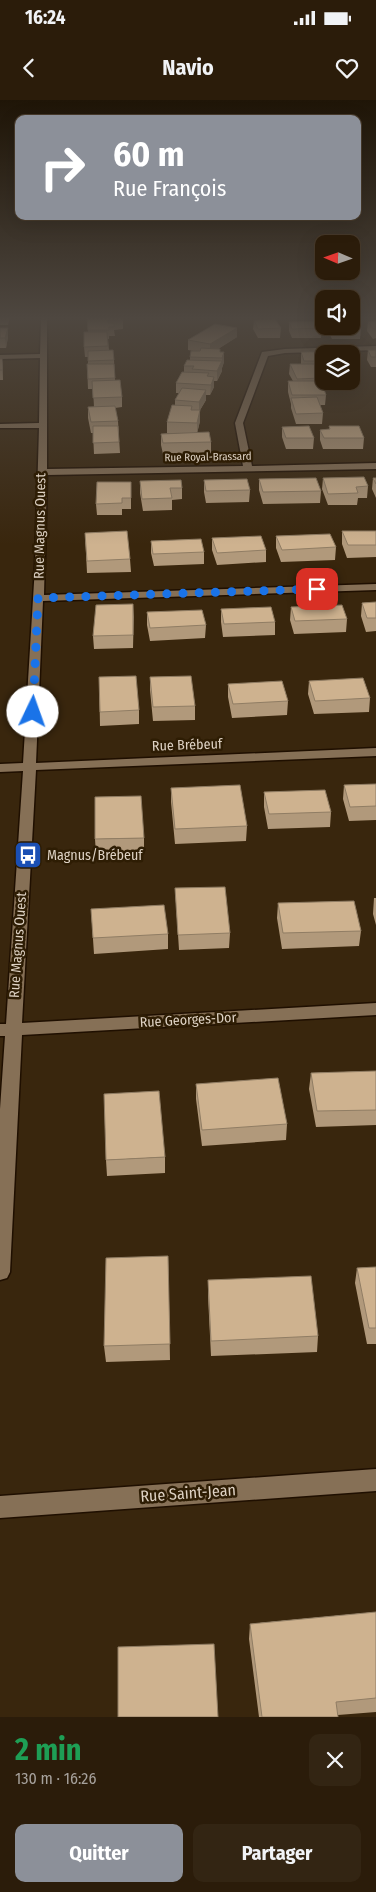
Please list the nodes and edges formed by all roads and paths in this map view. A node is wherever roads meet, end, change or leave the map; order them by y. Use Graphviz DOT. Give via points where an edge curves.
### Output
graph roads {
  1 [pos="43,393"];
  2 [pos="250,393"];
  3 [pos="42,425"];
  4 [pos="0,426"];
  5 [pos="376,466"];
  6 [pos="248,468"];
  7 [pos="41,472"];
  8 [pos="376,587"];
  9 [pos="38,598"];
  10 [pos="376,752"];
  11 [pos="30,766"];
  12 [pos="0,768"];
  13 [pos="376,1010"];
  14 [pos="6,1029"];
  15 [pos="0,1272"];
  16 [pos="376,1480"];
  17 [pos="0,1507"];
  1 -- 3 [label="street, Rue Magnus Ouest"];
  2 -- 6 [label="street" via="239,423"];
  3 -- 4 [label="street"];
  3 -- 7 [label="street, Rue Magnus Ouest"];
  5 -- 6 [label="street, Rue Royal-Brassard"];
  6 -- 7 [label="street, Rue Royal-Brassard"];
  7 -- 9 [label="street, Rue Magnus Ouest"];
  8 -- 9 [label="street"];
  9 -- 11 [label="street, Rue Magnus Ouest"];
  10 -- 11 [label="street, Rue Brébeuf"];
  11 -- 12 [label="street, Rue Brébeuf"];
  11 -- 14 [label="street, Rue Magnus Ouest"];
  13 -- 14 [label="street, Rue Georges-Dor"];
  14 -- 15 [label="street, Rue Magnus Ouest"];
  16 -- 17 [label="street, Rue Saint-Jean"];
}
